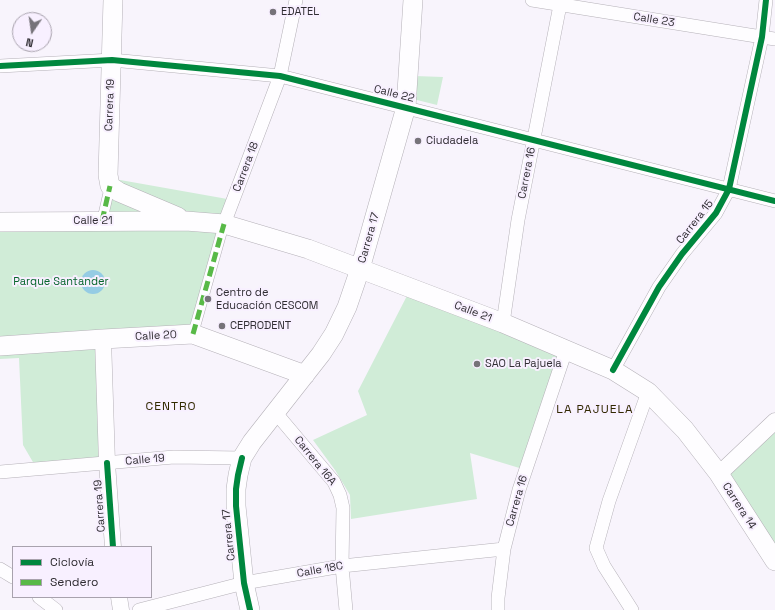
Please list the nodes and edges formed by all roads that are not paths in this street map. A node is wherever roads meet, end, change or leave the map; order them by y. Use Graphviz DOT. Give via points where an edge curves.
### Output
graph roads {
  1 [pos="113,0"];
  2 [pos="296,0"];
  3 [pos="413,0"];
  4 [pos="532,0"];
  5 [pos="766,0"];
  6 [pos="560,2"];
  7 [pos="762,37"];
  8 [pos="775,39"];
  9 [pos="112,60"];
  10 [pos="0,66"];
  11 [pos="280,76"];
  12 [pos="406,108"];
  13 [pos="533,140"];
  14 [pos="110,186"];
  15 [pos="729,189"];
  16 [pos="775,201"];
  17 [pos="186,220"];
  18 [pos="102,221"];
  19 [pos="0,222"];
  20 [pos="224,224"];
  21 [pos="360,269"];
  22 [pos="503,323"];
  23 [pos="193,334"];
  24 [pos="103,339"];
  25 [pos="0,346"];
  26 [pos="566,350"];
  27 [pos="613,370"];
  28 [pos="305,376"];
  29 [pos="648,392"];
  30 [pos="275,412"];
  31 [pos="775,421"];
  32 [pos="242,458"];
  33 [pos="107,463"];
  34 [pos="0,472"];
  35 [pos="719,474"];
  36 [pos="113,546"];
  37 [pos="504,549"];
  38 [pos="775,561"];
  39 [pos="342,566"];
  40 [pos="0,569"];
  41 [pos="12,576"];
  42 [pos="244,583"];
  43 [pos="40,598"];
  44 [pos="119,598"];
  45 [pos="56,610"];
  46 [pos="120,610"];
  47 [pos="139,610"];
  48 [pos="250,610"];
  49 [pos="346,610"];
  50 [pos="498,610"];
  51 [pos="632,610"];
  1 -- 9 [label="main road, Carrera 19"];
  2 -- 11 [label="street, Carrera 18"];
  3 -- 12 [label="main road, Carrera 17"];
  4 -- 6 [label="street, Calle 23"];
  5 -- 7 [label="street, Carrera 15"];
  6 -- 7 [label="street, Calle 23"];
  6 -- 13 [label="street, Carrera 16"];
  7 -- 8 [label="street, Calle 23"];
  7 -- 15 [label="street, Carrera 15"];
  9 -- 10 [label="street, Calle 22"];
  9 -- 11 [label="street, Calle 22"];
  9 -- 14 [label="main road, Carrera 19" via="108,175"];
  11 -- 12 [label="street, Calle 22"];
  11 -- 20 [label="street, Carrera 18"];
  12 -- 13 [label="street, Calle 22"];
  12 -- 21 [label="main road, Carrera 17"];
  13 -- 15 [label="street, Calle 22"];
  13 -- 22 [label="street, Carrera 16"];
  14 -- 17 [label="main road, Calle 21"];
  14 -- 18 [label="street"];
  15 -- 16 [label="street, Calle 22"];
  15 -- 27 [label="street, Carrera 15" via="716,213 682,254 659,288"];
  17 -- 18 [label="main road, Calle 21"];
  17 -- 20 [label="main road, Calle 21"];
  18 -- 19 [label="main road, Calle 21"];
  20 -- 21 [label="main road, Calle 21" via="308,249"];
  20 -- 23 [label="street, Carrera 18"];
  21 -- 22 [label="main road, Calle 21"];
  21 -- 28 [label="main road, Carrera 17" via="347,307 334,334"];
  22 -- 26 [label="main road, Calle 21"];
  23 -- 24 [label="main road, Calle 20"];
  23 -- 28 [label="main road, Calle 20"];
  24 -- 25 [label="main road, Calle 20"];
  24 -- 33 [label="street, Carrera 19"];
  26 -- 27 [label="main road, Calle 21"];
  26 -- 37 [label="street, Carrera 16" via="519,490"];
  27 -- 29 [label="main road, Calle 21"];
  28 -- 30 [label="main road, Carrera 17"];
  29 -- 35 [label="main road, Calle 21" via="685,430"];
  29 -- 51 [label="street" via="609,501 596,548 604,566"];
  30 -- 32 [label="main road, Carrera 17"];
  30 -- 39 [label="street, Carrera 16A" via="334,482 340,495 343,508"];
  31 -- 35 [label="street, Carrera 14"];
  32 -- 33 [label="street, Calle 19" via="174,457"];
  32 -- 42 [label="main road, Carrera 17" via="236,489 236,506"];
  33 -- 34 [label="street, Calle 19"];
  33 -- 36 [label="street, Carrera 19"];
  35 -- 38 [label="main road, Carrera 14"];
  37 -- 39 [label="street, Calle 18C"];
  37 -- 50 [label="street, Carrera 16"];
  39 -- 42 [label="street, Calle 18C"];
  39 -- 49 [label="street, Carrera 16A"];
  40 -- 41 [label="street"];
  42 -- 47 [label="street, Calle 18C"];
  42 -- 48 [label="main road, Carrera 17"];
  43 -- 45 [label="street"];
  44 -- 46 [label="street"];
}
